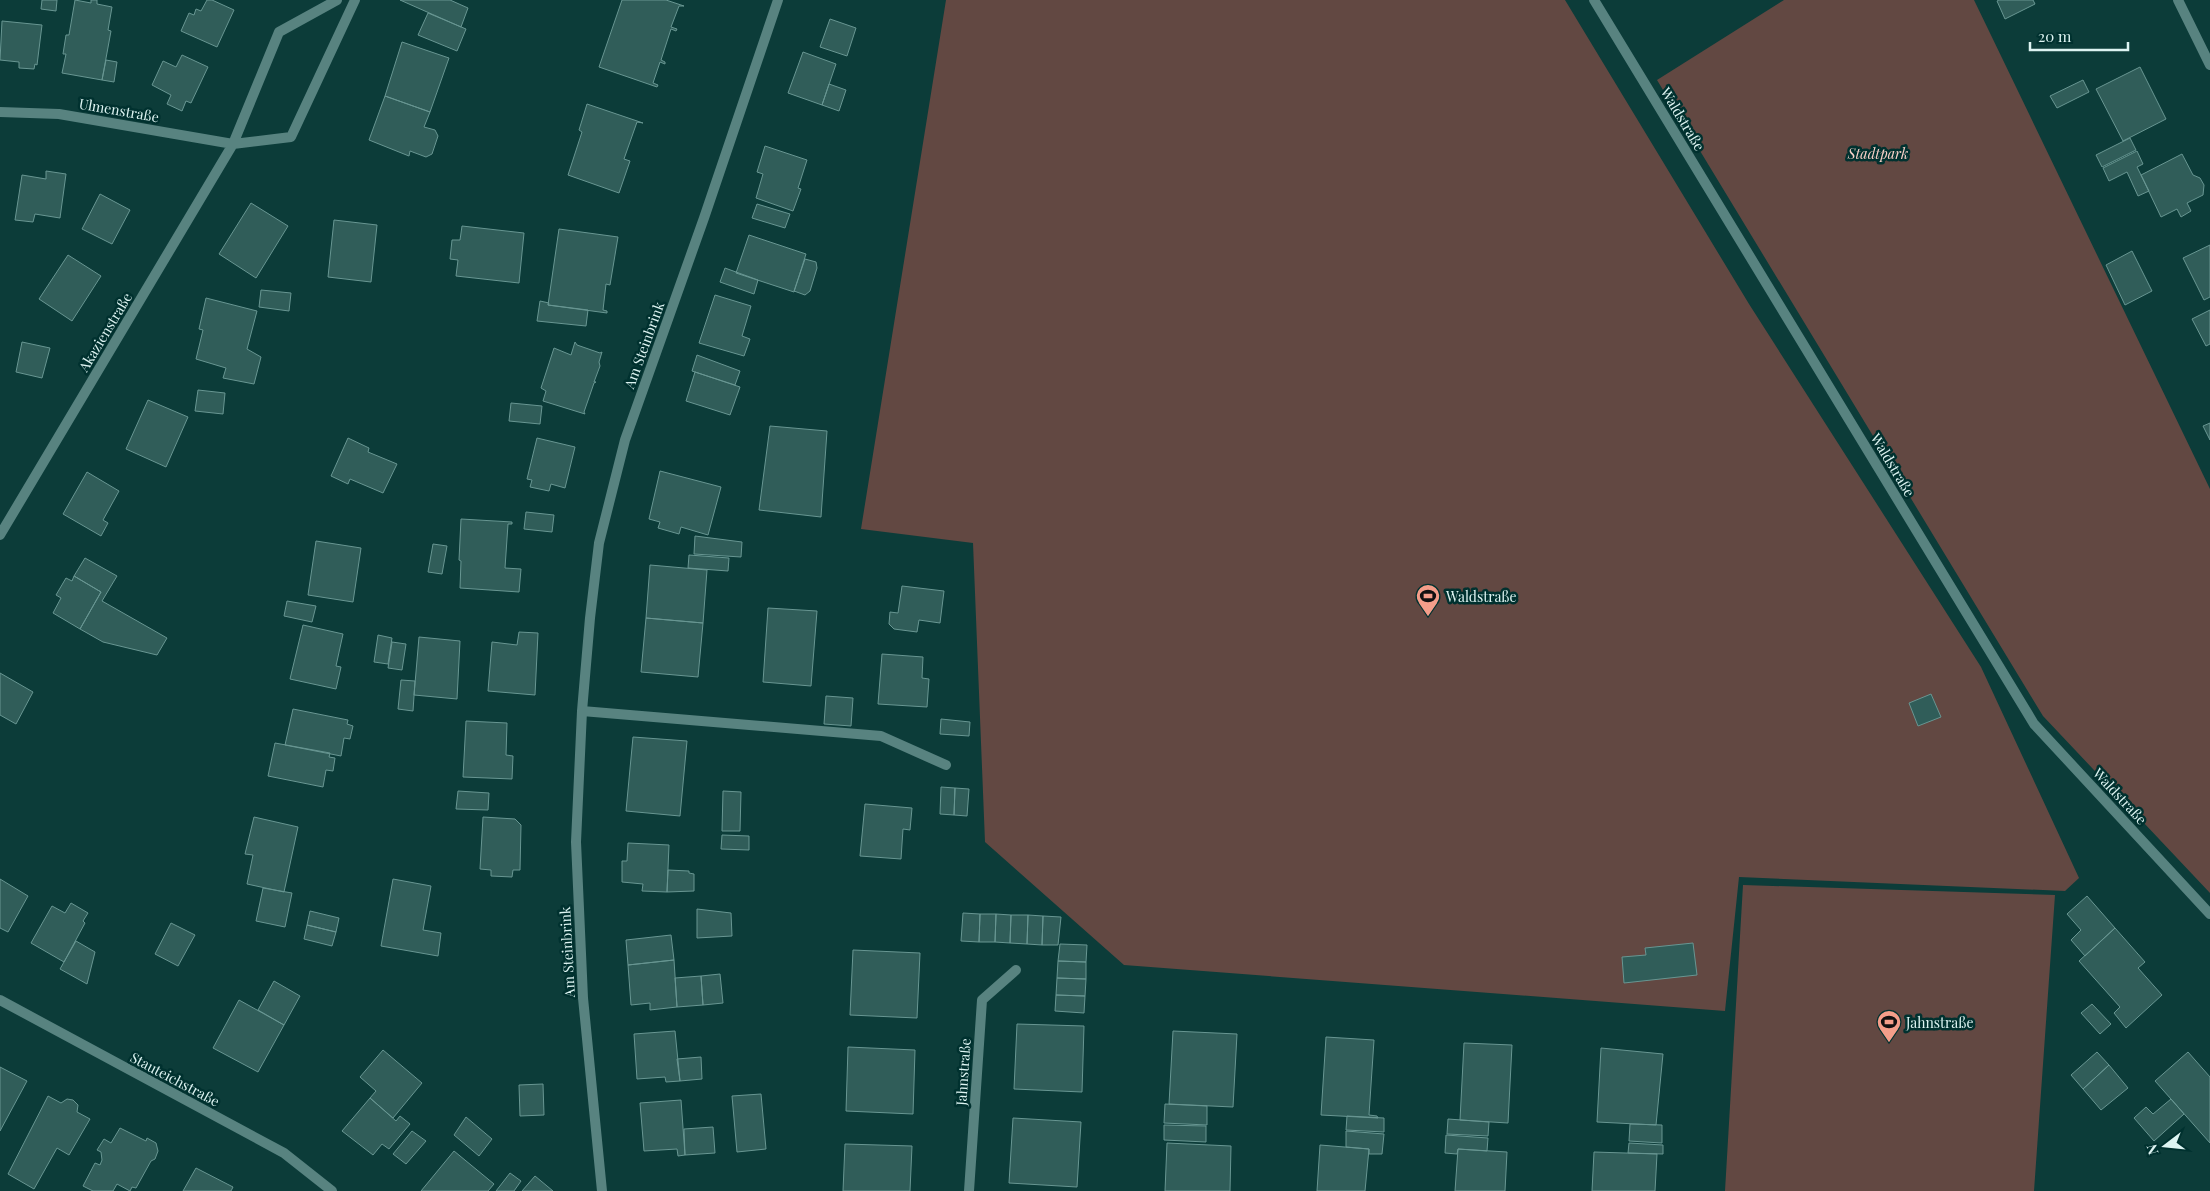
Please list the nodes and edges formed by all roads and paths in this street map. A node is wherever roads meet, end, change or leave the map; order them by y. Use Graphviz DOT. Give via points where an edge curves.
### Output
graph roads {
  1 [pos="337,0"];
  2 [pos="355,0"];
  3 [pos="778,0"];
  4 [pos="1594,0"];
  5 [pos="2178,0"];
  6 [pos="2210,65"];
  7 [pos="0,112"];
  8 [pos="233,144"];
  9 [pos="0,535"];
  10 [pos="582,711"];
  11 [pos="946,764"];
  12 [pos="2210,914"];
  13 [pos="1016,970"];
  14 [pos="0,1000"];
  15 [pos="332,1191"];
  16 [pos="602,1191"];
  17 [pos="969,1191"];
  1 -- 8 [label="street, Akazienstraße" via="278,32"];
  2 -- 8 [label="street" via="292,137"];
  3 -- 10 [label="street, Am Steinbrink" via="625,440 599,543"];
  4 -- 12 [label="street, Waldstraße" via="2034,724"];
  5 -- 6 [label="street"];
  7 -- 8 [label="street, Ulmenstraße" via="59,114"];
  8 -- 9 [label="street, Akazienstraße"];
  10 -- 11 [label="street" via="881,736"];
  10 -- 16 [label="street, Am Steinbrink" via="576,852 582,998"];
  13 -- 17 [label="street, Jahnstraße" via="982,1000"];
  14 -- 15 [label="street, Stauteichstraße" via="284,1153"];
}
